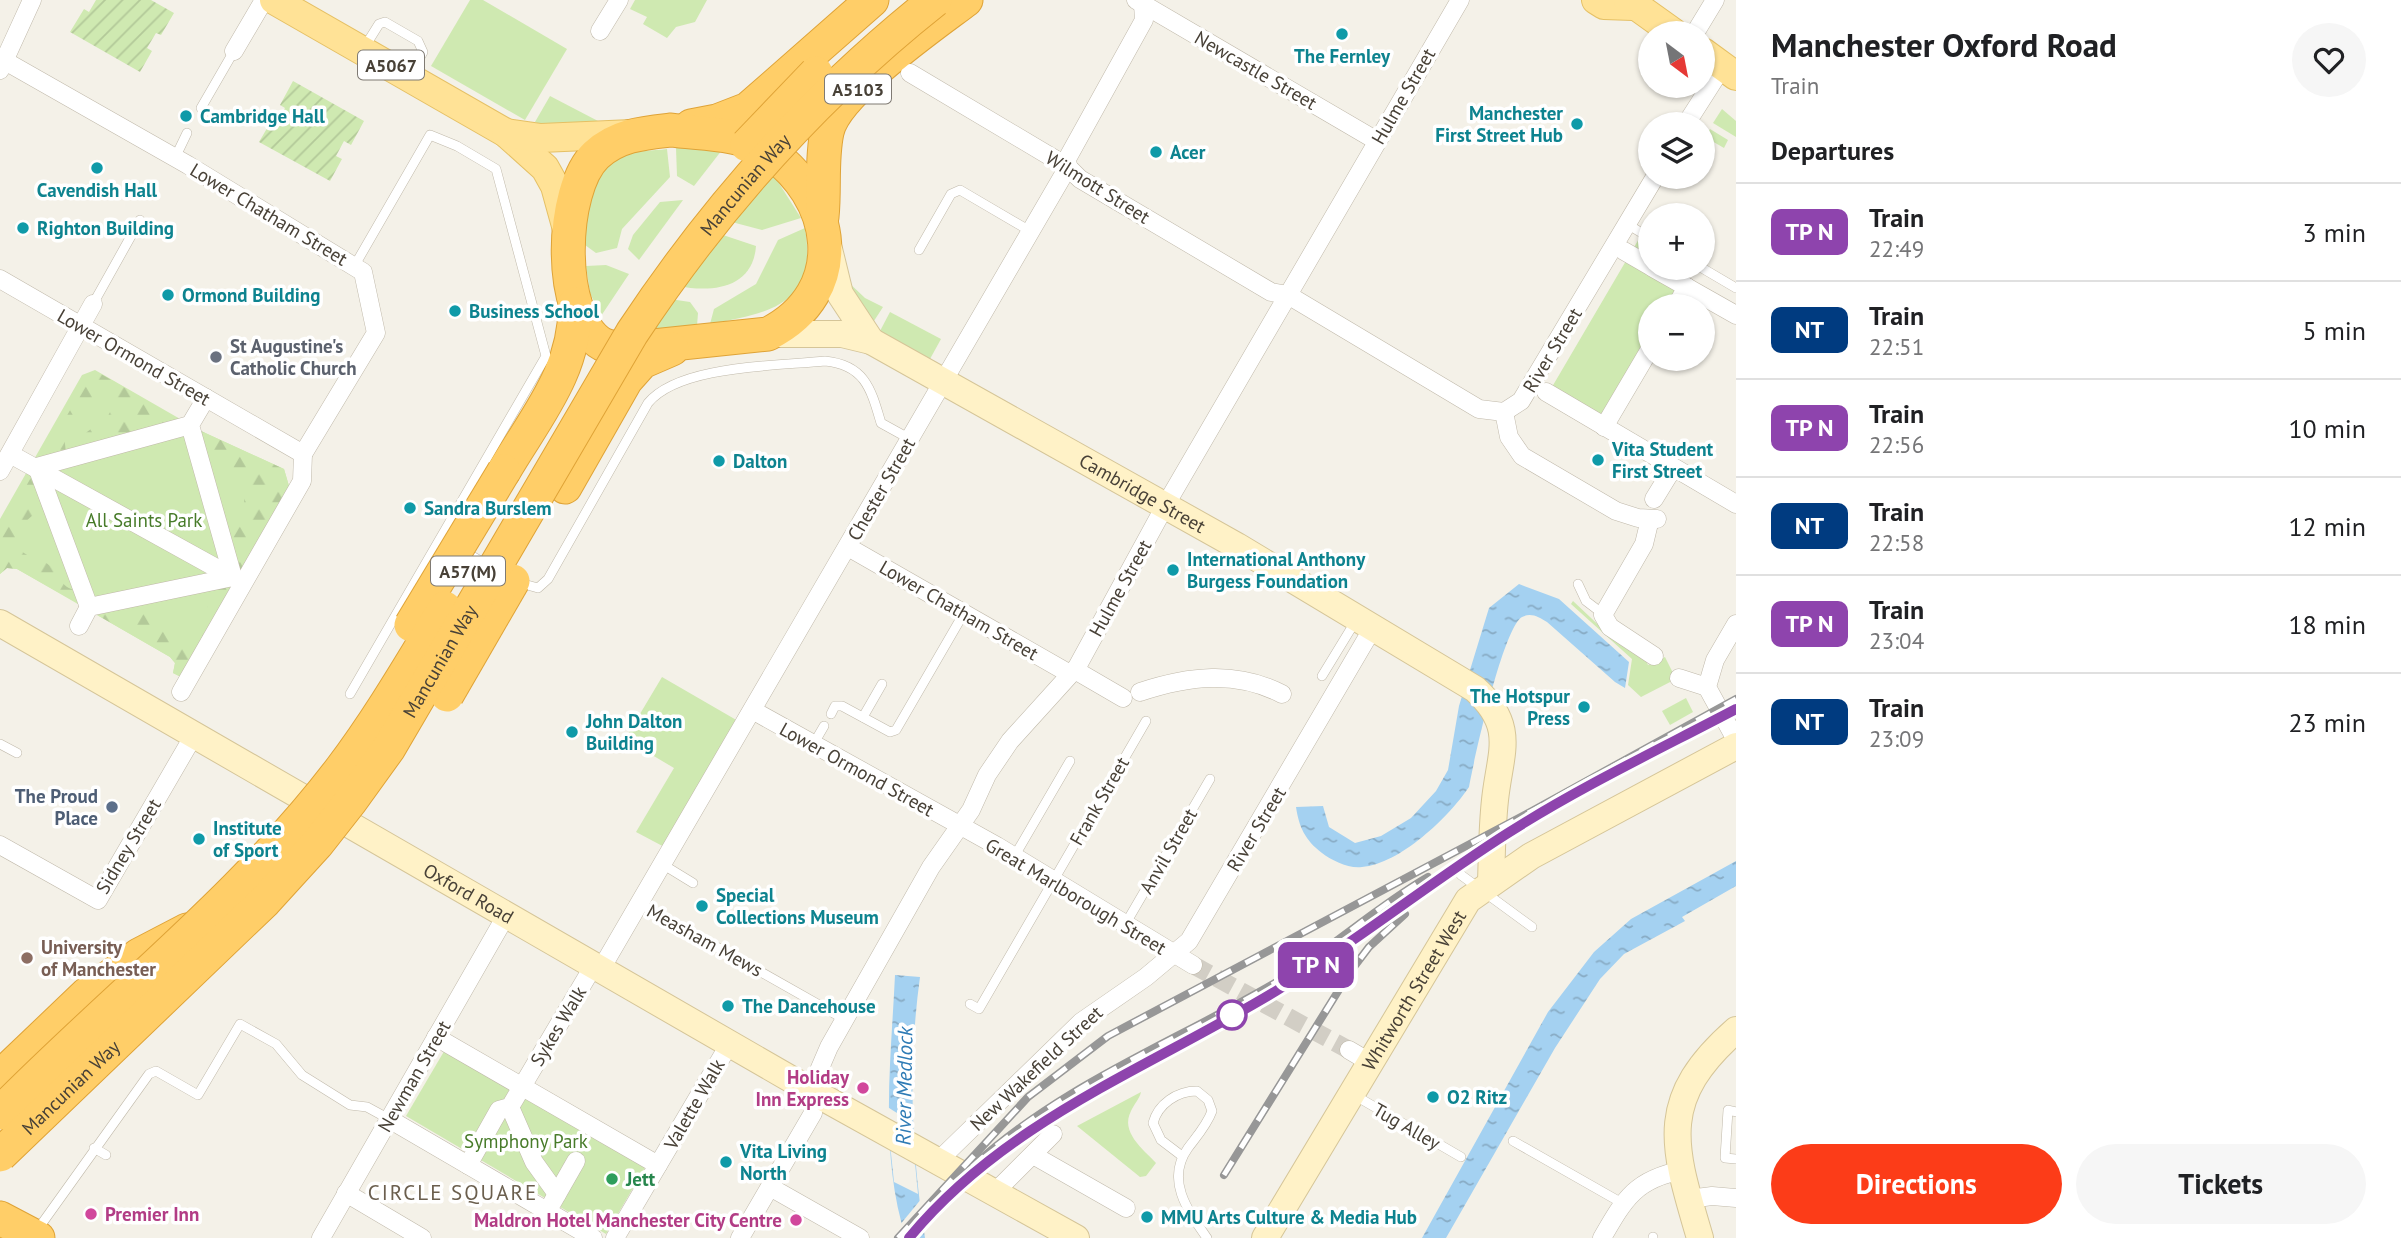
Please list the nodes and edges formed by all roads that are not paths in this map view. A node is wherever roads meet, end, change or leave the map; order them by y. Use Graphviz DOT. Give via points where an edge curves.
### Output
graph roads {
  1 [pos="32,0"];
  2 [pos="264,0"];
  3 [pos="274,0"];
  4 [pos="619,0"];
  5 [pos="872,0"];
  6 [pos="899,0"];
  7 [pos="935,0"];
  8 [pos="966,0"];
  9 [pos="1460,0"];
  10 [pos="1596,0"];
  11 [pos="1715,0"];
  12 [pos="1139,2"];
  13 [pos="1631,3"];
  14 [pos="1657,21"];
  15 [pos="1702,21"];
  16 [pos="600,31"];
  17 [pos="234,51"];
  18 [pos="1721,65"];
  19 [pos="2,66"];
  20 [pos="910,73"];
  21 [pos="201,108"];
  22 [pos="1693,112"];
  23 [pos="671,130"];
  24 [pos="506,133"];
  25 [pos="187,134"];
  26 [pos="632,134"];
  27 [pos="1377,141"];
  28 [pos="174,158"];
  29 [pos="1068,167"];
  30 [pos="1648,189"];
  31 [pos="141,220"];
  32 [pos="1627,224"];
  33 [pos="824,225"];
  34 [pos="1030,231"];
  35 [pos="1638,231"];
  36 [pos="569,235"];
  37 [pos="919,250"];
  38 [pos="1625,252"];
  39 [pos="1638,259"];
  40 [pos="359,268"];
  41 [pos="1715,276"];
  42 [pos="0,279"];
  43 [pos="1675,280"];
  44 [pos="1687,287"];
  45 [pos="1736,288"];
  46 [pos="1683,294"];
  47 [pos="1288,295"];
  48 [pos="93,304"];
  49 [pos="575,304"];
  50 [pos="1736,316"];
  51 [pos="80,326"];
  52 [pos="768,334"];
  53 [pos="872,341"];
  54 [pos="688,343"];
  55 [pos="1638,369"];
  56 [pos="943,380"];
  57 [pos="1546,392"];
  58 [pos="206,398"];
  59 [pos="1504,412"];
  60 [pos="190,425"];
  61 [pos="1604,427"];
  62 [pos="910,439"];
  63 [pos="10,454"];
  64 [pos="303,454"];
  65 [pos="37,467"];
  66 [pos="1673,468"];
  67 [pos="0,471"];
  68 [pos="1654,499"];
  69 [pos="1736,504"];
  70 [pos="1165,506"];
  71 [pos="441,538"];
  72 [pos="848,547"];
  73 [pos="238,580"];
  74 [pos="1578,584"];
  75 [pos="89,607"];
  76 [pos="964,613"];
  77 [pos="1603,614"];
  78 [pos="1366,622"];
  79 [pos="0,623"];
  80 [pos="1736,624"];
  81 [pos="79,626"];
  82 [pos="1654,656"];
  83 [pos="1075,673"];
  84 [pos="1322,676"];
  85 [pos="1679,678"];
  86 [pos="882,684"];
  87 [pos="1707,687"];
  88 [pos="181,692"];
  89 [pos="349,694"];
  90 [pos="1282,694"];
  91 [pos="754,711"];
  92 [pos="831,714"];
  93 [pos="863,717"];
  94 [pos="1146,720"];
  95 [pos="824,726"];
  96 [pos="194,735"];
  97 [pos="1736,740"];
  98 [pos="0,744"];
  99 [pos="375,744"];
  100 [pos="813,745"];
  101 [pos="1736,746"];
  102 [pos="17,753"];
  103 [pos="1070,761"];
  104 [pos="1210,779"];
  105 [pos="960,828"];
  106 [pos="0,845"];
  107 [pos="1014,857"];
  108 [pos="662,864"];
  109 [pos="1052,882"];
  110 [pos="1478,882"];
  111 [pos="693,883"];
  112 [pos="639,903"];
  113 [pos="507,914"];
  114 [pos="201,922"];
  115 [pos="1126,923"];
  116 [pos="1532,926"];
  117 [pos="1172,953"];
  118 [pos="1193,965"];
  119 [pos="598,967"];
  120 [pos="970,1004"];
  121 [pos="844,1019"];
  122 [pos="1736,1030"];
  123 [pos="436,1037"];
  124 [pos="730,1043"];
  125 [pos="0,1077"];
  126 [pos="522,1087"];
  127 [pos="816,1093"];
  128 [pos="1353,1095"];
  129 [pos="510,1107"];
  130 [pos="1736,1112"];
  131 [pos="0,1113"];
  132 [pos="389,1119"];
  133 [pos="1053,1134"];
  134 [pos="1513,1141"];
  135 [pos="94,1148"];
  136 [pos="0,1154"];
  137 [pos="106,1155"];
  138 [pos="1033,1155"];
  139 [pos="1182,1156"];
  140 [pos="928,1157"];
  141 [pos="1461,1157"];
  142 [pos="1736,1159"];
  143 [pos="576,1161"];
  144 [pos="468,1165"];
  145 [pos="658,1165"];
  146 [pos="1683,1170"];
  147 [pos="770,1187"];
  148 [pos="994,1193"];
  149 [pos="346,1194"];
  150 [pos="557,1194"];
  151 [pos="1736,1198"];
  152 [pos="1689,1199"];
  153 [pos="1622,1203"];
  154 [pos="1126,1208"];
  155 [pos="547,1211"];
  156 [pos="0,1218"];
  157 [pos="35,1233"];
  158 [pos="0,1234"];
  159 [pos="321,1238"];
  160 [pos="422,1238"];
  161 [pos="593,1238"];
  162 [pos="615,1238"];
  163 [pos="740,1238"];
  164 [pos="860,1238"];
  165 [pos="1076,1238"];
  166 [pos="1207,1238"];
  167 [pos="1265,1238"];
  168 [pos="1602,1238"];
  169 [pos="1700,1238"];
  1 -- 19 [label="street"];
  2 -- 17 [label="street"];
  3 -- 24 [label="main road, A5067"];
  4 -- 16 [label="street"];
  5 -- 23 [label="highway, A5103" via="748,109"];
  6 -- 99 [label="highway, Mancunian Way / A57(M), bridge" via="780,109 720,175 646,271 435,624"];
  7 -- 99 [label="highway, Mancunian Way / A57(M), bridge" via="856,66 786,136 673,272"];
  8 -- 33 [label="highway, A5103" via="890,59 835,115 824,156"];
  9 -- 27 [label="street, Hulme Street"];
  10 -- 13 [label="main road" via="1605,5"];
  11 -- 15 [label="street"];
  12 -- 27 [label="street, Newcastle Street"];
  12 -- 29 [label="street, Chester Street" via="1144,20 1067,159"];
  13 -- 14 [label="main road"];
  17 -- 21 [label="lane"];
  18 -- 22 [label="street"];
  19 -- 28 [label="street, Lower Chatham Street"];
  20 -- 29 [label="street, Wilmott Street"];
  23 -- 26 [label="highway, A5103"];
  23 -- 33 [label="highway, A5103" via="750,141 764,148 793,175"];
  24 -- 26 [label="main road, A5067" via="541,138"];
  24 -- 36 [label="main road, A5067" via="545,169 555,186"];
  25 -- 28 [label="lane"];
  26 -- 36 [label="highway, A5103" via="611,143 578,180"];
  27 -- 47 [label="street, Hulme Street"];
  28 -- 40 [label="street, Lower Chatham Street"];
  29 -- 34 [label="street, Chester Street"];
  29 -- 47 [label="street, Wilmott Street" via="1080,179 1271,292"];
  30 -- 32 [label="street, River Street"];
  31 -- 48 [label="lane"];
  32 -- 35 [label="lane"];
  32 -- 59 [label="street, River Street" via="1533,384 1521,401"];
  33 -- 52 [label="highway, A5103" via="823,273 816,290 797,317"];
  33 -- 53 [label="main road, Cambridge Street" via="840,294"];
  34 -- 37 [label="lane" via="960,190 951,194"];
  34 -- 56 [label="street, Chester Street"];
  36 -- 49 [label="highway, A5103"];
  38 -- 39 [label="street"];
  40 -- 64 [label="street" via="376,333"];
  40 -- 71 [label="lane" via="430,135 496,169 546,356"];
  41 -- 45 [label="lane"];
  42 -- 51 [label="street, Lower Ormond Street"];
  43 -- 44 [label="street"];
  44 -- 46 [label="street"];
  44 -- 50 [label="street"];
  47 -- 59 [label="street" via="1479,409"];
  47 -- 70 [label="street, Hulme Street"];
  48 -- 51 [label="street"];
  49 -- 54 [label="highway, A5103" via="589,332 601,344 614,348"];
  49 -- 99 [label="highway, A57(M), bridge" via="569,357 381,674"];
  51 -- 58 [label="street, Lower Ormond Street"];
  51 -- 63 [label="street"];
  52 -- 53 [label="main road, Cambridge Street" via="842,334"];
  52 -- 54 [label="highway, A5103"];
  53 -- 56 [label="main road, Cambridge Street"];
  54 -- 99 [label="highway, A57(M), bridge" via="642,362 626,380 447,695 427,721"];
  55 -- 61 [label="street"];
  56 -- 62 [label="street, Chester Street"];
  56 -- 70 [label="main road, Cambridge Street"];
  57 -- 61 [label="street"];
  58 -- 60 [label="street"];
  58 -- 64 [label="street, Lower Ormond Street"];
  59 -- 77 [label="street" via="1509,437 1522,456 1616,511 1653,519 1644,544"];
  60 -- 65 [label="street"];
  60 -- 73 [label="street"];
  61 -- 66 [label="street"];
  62 -- 71 [label="lane" via="881,423 872,392 858,372 841,362 704,375 668,385 648,403 548,579 538,588 526,586"];
  62 -- 72 [label="street, Chester Street"];
  63 -- 65 [label="street"];
  63 -- 67 [label="street"];
  64 -- 73 [label="street" via="302,481"];
  65 -- 73 [label="street"];
  65 -- 75 [label="street"];
  66 -- 68 [label="street"];
  66 -- 69 [label="street"];
  70 -- 78 [label="main road, Cambridge Street"];
  70 -- 83 [label="street, Hulme Street"];
  71 -- 89 [label="lane"];
  72 -- 76 [label="street, Lower Chatham Street"];
  72 -- 91 [label="street, Chester Street"];
  73 -- 75 [label="street"];
  73 -- 88 [label="street"];
  74 -- 77 [label="lane" via="1586,601"];
  75 -- 81 [label="street"];
  76 -- 83 [label="street, Lower Chatham Street"];
  76 -- 93 [label="lane" via="897,730 890,732"];
  77 -- 82 [label="street" via="1610,627"];
  78 -- 84 [label="lane"];
  78 -- 110 [label="main road, Cambridge Street" via="1479,695 1499,719 1504,744"];
  78 -- 117 [label="street, River Street" via="1189,941"];
  79 -- 96 [label="main road, Oxford Road"];
  80 -- 87 [label="street" via="1715,660"];
  83 -- 90 [label="street, Lower Chatham Street" via="1131,695 1190,678 1222,677"];
  83 -- 105 [label="street, Hulme Street" via="1010,741"];
  85 -- 87 [label="street"];
  86 -- 93 [label="lane"];
  87 -- 97 [label="street"];
  91 -- 100 [label="street, Lower Ormond Street"];
  91 -- 108 [label="street, Chester Street"];
  92 -- 93 [label="lane" via="835,706 842,706"];
  94 -- 109 [label="lane, Frank Street"];
  95 -- 100 [label="lane"];
  96 -- 106 [label="street, Sidney Street" via="98,900"];
  96 -- 113 [label="main road, Oxford Road"];
  98 -- 102 [label="lane"];
  99 -- 114 [label="highway, Mancunian Way / A57(M), bridge" via="341,769"];
  99 -- 136 [label="highway, Mancunian Way / A57(M), bridge" via="317,844 265,901"];
  100 -- 105 [label="street, Lower Ormond Street"];
  101 -- 110 [label="main road, Whitworth Street West"];
  103 -- 107 [label="lane"];
  104 -- 115 [label="lane, Anvil Street"];
  105 -- 107 [label="street, Great Marlborough Street"];
  105 -- 121 [label="street, Hulme Street" via="931,867"];
  107 -- 109 [label="street, Great Marlborough Street"];
  108 -- 111 [label="lane"];
  108 -- 112 [label="street, Chester Street"];
  109 -- 115 [label="street, Great Marlborough Street"];
  109 -- 120 [label="lane, Frank Street" via="979,1009"];
  110 -- 116 [label="lane"];
  110 -- 128 [label="main road, Whitworth Street West" via="1360,1057"];
  112 -- 119 [label="street, Chester Street"];
  112 -- 121 [label="lane, Measham Mews"];
  113 -- 119 [label="main road, Oxford Road"];
  113 -- 123 [label="street, Newman Street"];
  114 -- 125 [label="highway, A57(M), bridge" via="139,955 108,978"];
  114 -- 131 [label="highway, Mancunian Way / A57(M), bridge"];
  115 -- 117 [label="street, Great Marlborough Street"];
  117 -- 118 [label="street, Great Marlborough Street"];
  117 -- 140 [label="street, New Wakefield Street" via="1081,1021"];
  119 -- 124 [label="main road, Oxford Road"];
  119 -- 126 [label="street, Sykes Walk"];
  121 -- 127 [label="street, Hulme Street" via="819,1070"];
  122 -- 146 [label="main road" via="1706,1059 1680,1102 1677,1126"];
  123 -- 126 [label="street"];
  123 -- 132 [label="street, Newman Street"];
  124 -- 127 [label="main road, Oxford Road"];
  124 -- 145 [label="street, Valette Walk"];
  126 -- 129 [label="street, Sykes Walk"];
  126 -- 145 [label="street"];
  127 -- 140 [label="main road, Oxford Road"];
  127 -- 147 [label="street, Hulme Street" via="813,1113"];
  128 -- 141 [label="lane, Tug Alley"];
  128 -- 167 [label="main road, Whitworth Street West"];
  129 -- 144 [label="street, Sykes Walk" via="499,1110"];
  129 -- 150 [label="street" via="534,1162"];
  130 -- 142 [label="lane" via="1728,1110 1725,1158"];
  132 -- 135 [label="lane" via="367,1107 351,1105 302,1075 276,1044 240,1024 198,1095 156,1071 149,1074"];
  132 -- 144 [label="street"];
  132 -- 149 [label="street, Newman Street"];
  133 -- 138 [label="street"];
  134 -- 153 [label="lane"];
  135 -- 137 [label="lane"];
  135 -- 157 [label="lane"];
  138 -- 148 [label="street"];
  138 -- 154 [label="street"];
  139 -- 139 [label="lane" via="1161,1140 1153,1123 1168,1101 1197,1091 1212,1111"];
  139 -- 166 [label="lane" via="1178,1188"];
  140 -- 148 [label="main road, Oxford Road"];
  143 -- 150 [label="street"];
  144 -- 155 [label="street"];
  145 -- 162 [label="street, Valette Walk"];
  146 -- 152 [label="main road"];
  146 -- 153 [label="street" via="1639,1186"];
  147 -- 163 [label="street, Hulme Street"];
  147 -- 164 [label="street"];
  148 -- 165 [label="main road, Oxford Road"];
  149 -- 159 [label="street, Newman Street"];
  149 -- 160 [label="street"];
  150 -- 155 [label="street"];
  151 -- 152 [label="street"];
  152 -- 169 [label="main road"];
  153 -- 168 [label="street"];
  155 -- 161 [label="street"];
  156 -- 157 [label="highway"];
  157 -- 158 [label="highway"];
}
